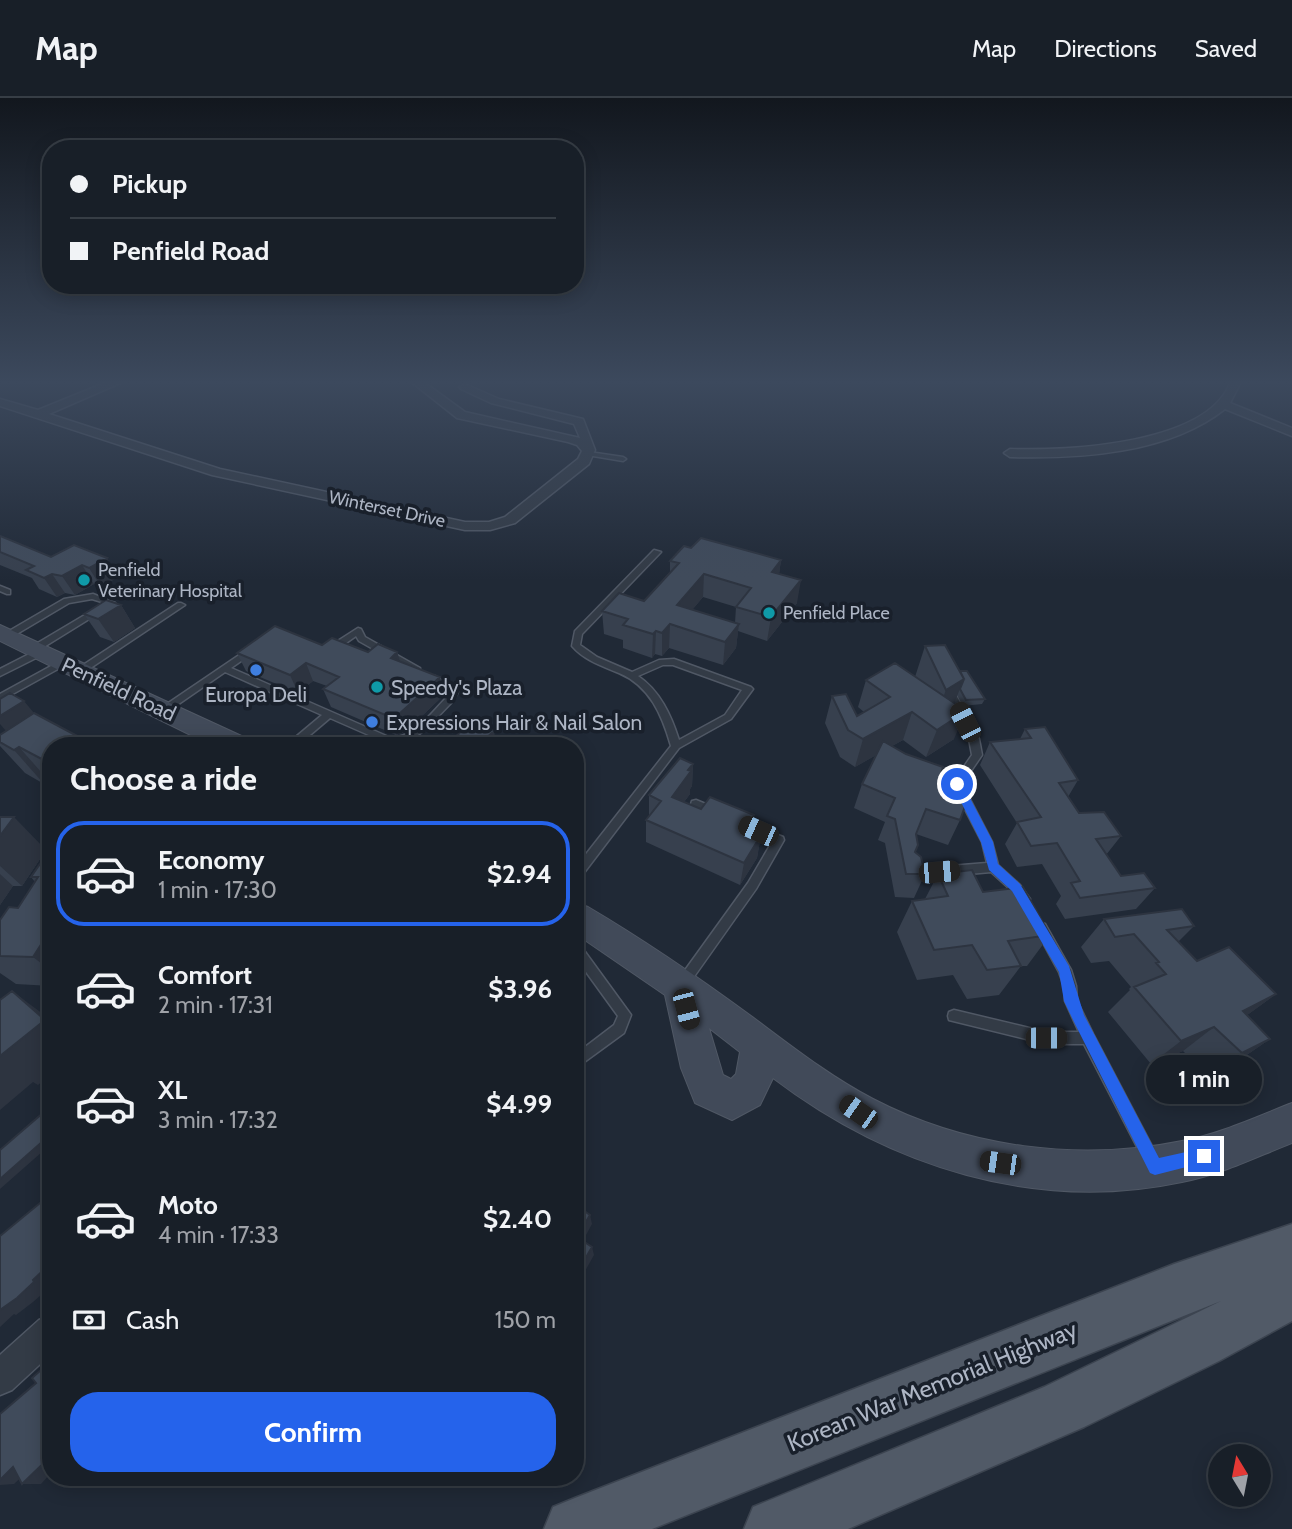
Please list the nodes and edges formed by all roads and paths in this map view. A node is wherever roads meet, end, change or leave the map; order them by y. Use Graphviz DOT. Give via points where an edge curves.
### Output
graph roads {
  1 [pos="140,447"];
  2 [pos="585,447"];
  3 [pos="588,447"];
  4 [pos="1130,447"];
  5 [pos="589,452"];
  6 [pos="1010,453"];
  7 [pos="623,459"];
  8 [pos="657,552"];
  9 [pos="181,605"];
  10 [pos="4,634"];
  11 [pos="257,646"];
  12 [pos="323,649"];
  13 [pos="54,659"];
  14 [pos="225,669"];
  15 [pos="0,673"];
  16 [pos="632,675"];
  17 [pos="939,675"];
  18 [pos="2,695"];
  19 [pos="163,710"];
  20 [pos="329,714"];
  21 [pos="214,737"];
  22 [pos="301,737"];
  23 [pos="381,737"];
  24 [pos="407,737"];
  25 [pos="676,746"];
  26 [pos="696,804"];
  27 [pos="584,865"];
  28 [pos="993,867"];
  29 [pos="913,874"];
  30 [pos="584,922"];
  31 [pos="584,959"];
  32 [pos="681,987"];
  33 [pos="954,1016"];
  34 [pos="1088,1038"];
  35 [pos="760,1045"];
  36 [pos="584,1056"];
  37 [pos="1292,1123"];
  38 [pos="1155,1167"];
  39 [pos="1292,1250"];
  40 [pos="1292,1292"];
  41 [pos="42,1340"];
  42 [pos="0,1378"];
  43 [pos="575,1529"];
  44 [pos="775,1529"];
  1 -- 5 [label="street, Winterset Drive" via="217,472 465,526 510,520 584,461"];
  2 -- 5 [label="street"];
  3 -- 5 [label="street"];
  4 -- 6 [label="street" via="1082,454"];
  5 -- 7 [label="lane"];
  8 -- 16 [label="lane" via="578,634 576,646 585,655"];
  9 -- 13 [label="lane"];
  10 -- 13 [label="street, Penfield Road"];
  10 -- 13 [label="lane" via="67,601 93,596 111,603"];
  11 -- 14 [label="lane"];
  12 -- 24 [label="lane" via="340,646 358,631 362,639 453,692"];
  13 -- 15 [label="lane"];
  13 -- 18 [label="lane"];
  13 -- 19 [label="street, Penfield Road"];
  14 -- 19 [label="lane"];
  14 -- 20 [label="lane"];
  16 -- 25 [label="lane" via="666,715"];
  16 -- 25 [label="lane" via="662,662 674,662 748,689 728,717"];
  17 -- 28 [label="lane" via="974,738 977,755 957,784 987,842"];
  19 -- 21 [label="street, Penfield Road"];
  20 -- 22 [label="lane"];
  20 -- 23 [label="lane"];
  25 -- 27 [label="lane"];
  26 -- 32 [label="lane" via="779,840"];
  28 -- 29 [label="lane"];
  28 -- 34 [label="lane" via="1016,888 1065,970 1071,1001"];
  30 -- 32 [label="street"];
  31 -- 36 [label="lane" via="625,1015 619,1030"];
  32 -- 35 [label="street"];
  32 -- 35 [label="street" via="699,1069 709,1089 733,1101 744,1097 751,1090"];
  33 -- 34 [label="lane" via="1046,1038"];
  34 -- 38 [label="lane"];
  35 -- 38 [label="street" via="858,1112 978,1160 1097,1172"];
  37 -- 38 [label="street" via="1186,1162"];
  39 -- 43 [label="main road, Korean War Memorial Highway" via="1161,1296"];
  40 -- 44 [label="main road" via="1064,1407"];
  41 -- 42 [label="street"];
}
